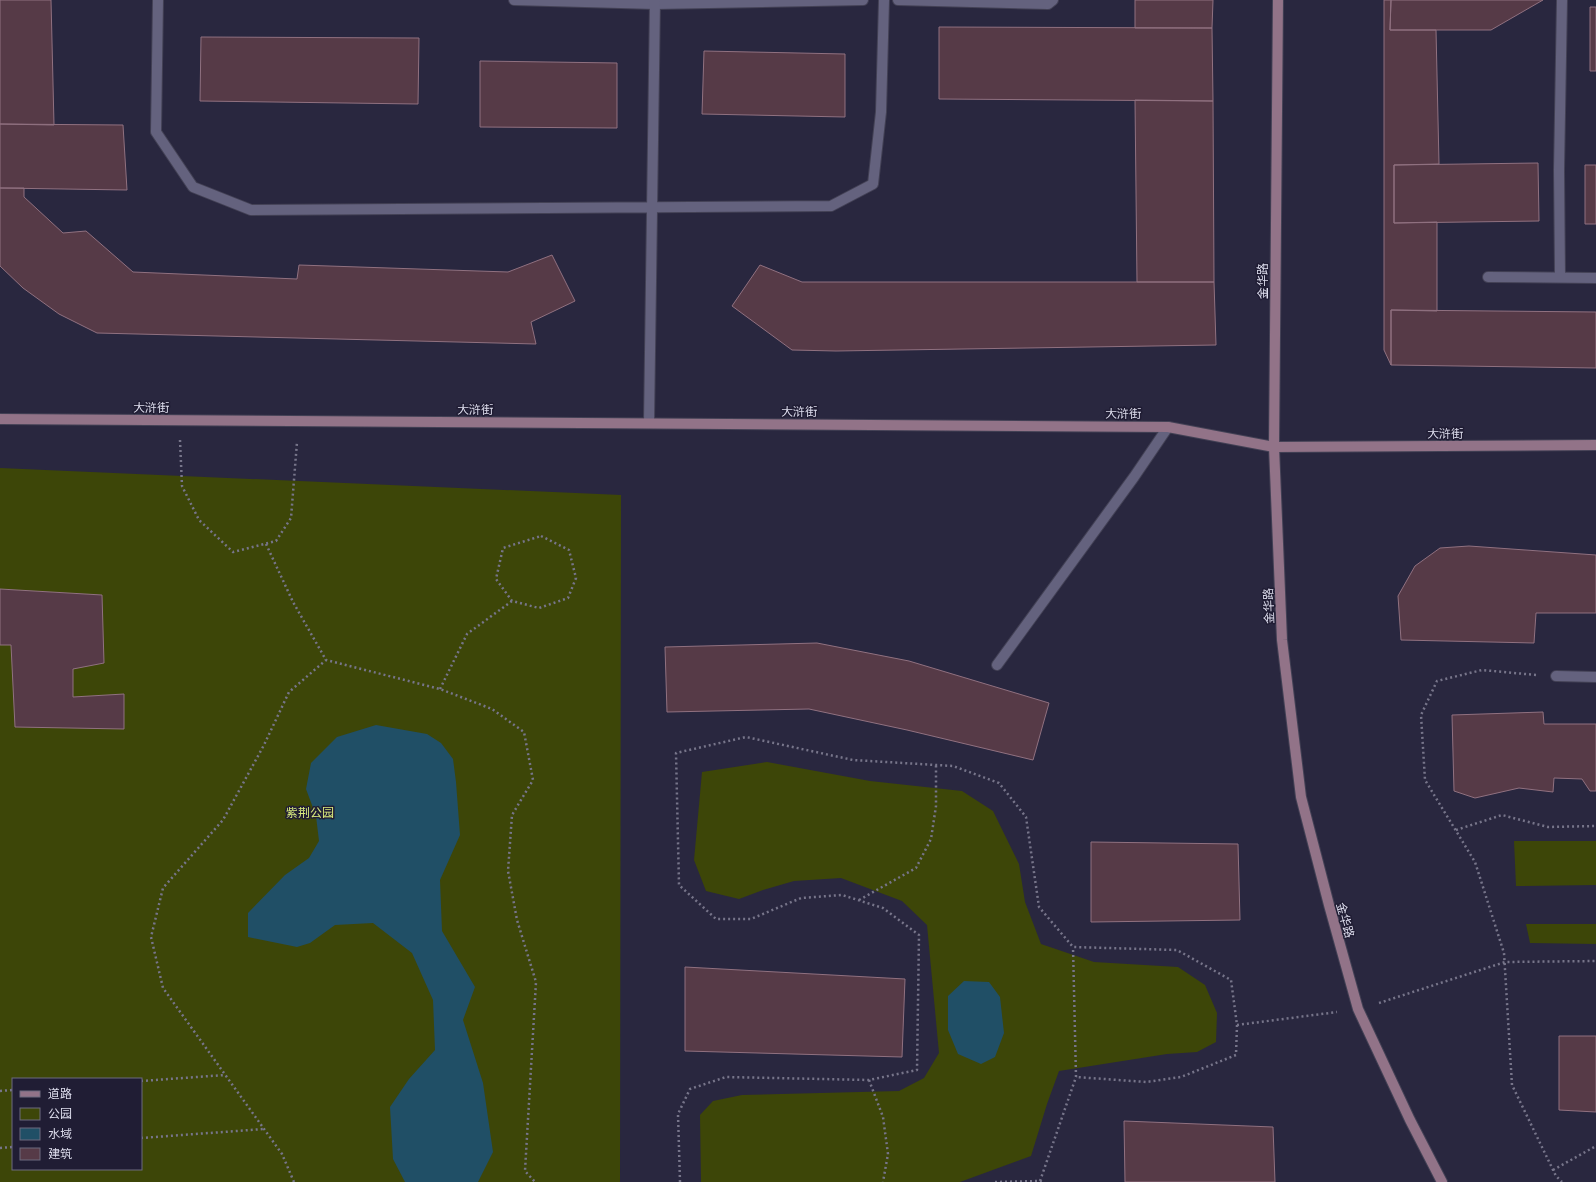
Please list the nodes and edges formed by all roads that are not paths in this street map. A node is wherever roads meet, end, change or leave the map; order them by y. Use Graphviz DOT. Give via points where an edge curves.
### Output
graph roads {
  1 [pos="158,0"];
  2 [pos="514,0"];
  3 [pos="863,0"];
  4 [pos="884,0"];
  5 [pos="898,0"];
  6 [pos="1053,0"];
  7 [pos="1278,0"];
  8 [pos="1562,0"];
  9 [pos="655,2"];
  10 [pos="652,208"];
  11 [pos="1488,277"];
  12 [pos="1560,277"];
  13 [pos="1596,278"];
  14 [pos="0,419"];
  15 [pos="649,423"];
  16 [pos="1168,427"];
  17 [pos="1596,445"];
  18 [pos="1274,447"];
  19 [pos="997,666"];
  20 [pos="1556,676"];
  21 [pos="1596,677"];
  22 [pos="1442,1182"];
  1 -- 10 [label="street" via="156,132 193,187 251,210"];
  2 -- 9 [label="street"];
  3 -- 9 [label="street"];
  4 -- 10 [label="street" via="881,112 874,184 831,206"];
  5 -- 6 [label="street" via="1048,4"];
  7 -- 18 [label="street, 金华路"];
  8 -- 12 [label="street"];
  9 -- 10 [label="street"];
  10 -- 15 [label="street"];
  11 -- 12 [label="street"];
  12 -- 13 [label="street"];
  14 -- 15 [label="street, 大浒街"];
  15 -- 16 [label="street, 大浒街"];
  16 -- 18 [label="street, 大浒街"];
  16 -- 19 [label="street"];
  17 -- 18 [label="street, 大浒街"];
  18 -- 22 [label="street, 金华路" via="1282,640 1301,798 1358,1009"];
  20 -- 21 [label="street"];
}
